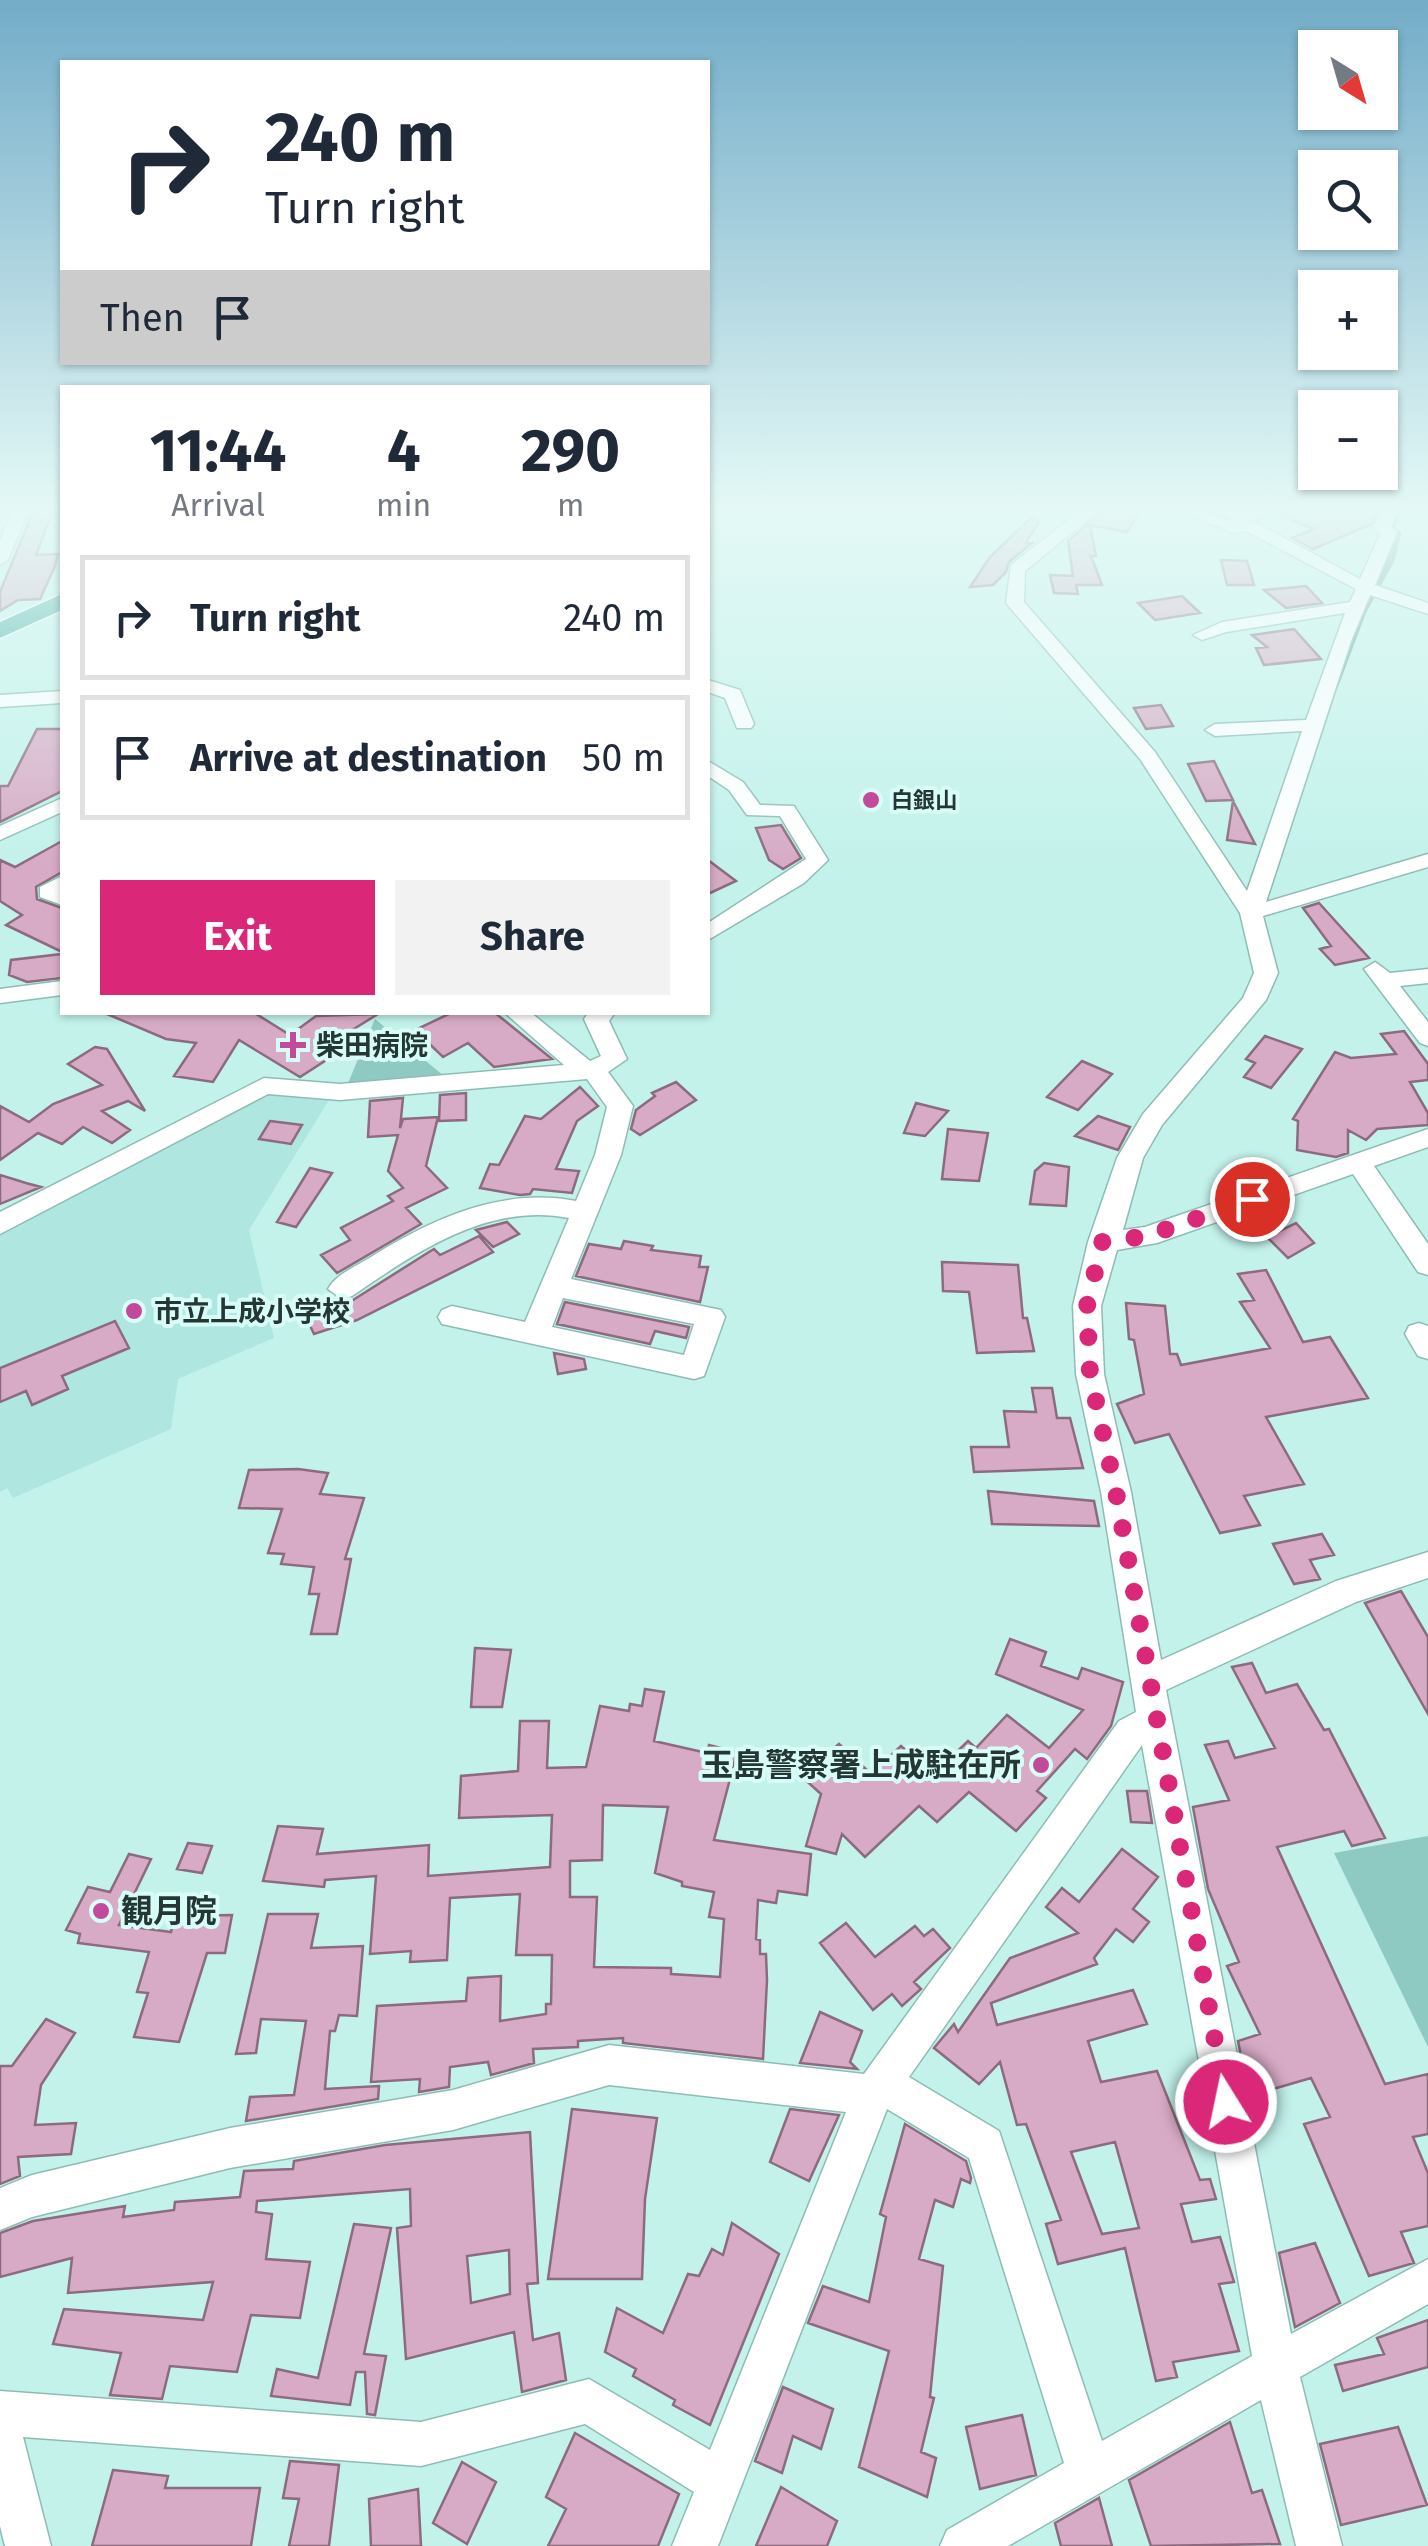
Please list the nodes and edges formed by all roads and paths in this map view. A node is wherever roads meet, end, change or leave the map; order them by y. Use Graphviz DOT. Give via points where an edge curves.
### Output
graph roads {
  1 [pos="1035,626"];
  2 [pos="1227,626"];
  3 [pos="1350,626"];
  4 [pos="1202,635"];
  5 [pos="710,687"];
  6 [pos="60,698"];
  7 [pos="0,701"];
  8 [pos="744,724"];
  9 [pos="1314,725"];
  10 [pos="1215,730"];
  11 [pos="710,768"];
  12 [pos="60,805"];
  13 [pos="0,834"];
  14 [pos="1428,860"];
  15 [pos="60,884"];
  16 [pos="60,898"];
  17 [pos="1251,913"];
  18 [pos="710,931"];
  19 [pos="1428,976"];
  20 [pos="60,988"];
  21 [pos="0,996"];
  22 [pos="519,1015"];
  23 [pos="601,1015"];
  24 [pos="1428,1038"];
  25 [pos="586,1071"];
  26 [pos="1428,1138"];
  27 [pos="1358,1162"];
  28 [pos="585,1212"];
  29 [pos="0,1224"];
  30 [pos="1102,1242"];
  31 [pos="1428,1265"];
  32 [pos="554,1286"];
  33 [pos="342,1289"];
  34 [pos="452,1317"];
  35 [pos="535,1333"];
  36 [pos="1425,1574"];
  37 [pos="1150,1682"];
  38 [pos="1154,1720"];
  39 [pos="877,2089"];
  40 [pos="0,2210"];
  41 [pos="1428,2280"];
  42 [pos="1276,2369"];
  43 [pos="0,2413"];
  44 [pos="0,2434"];
  45 [pos="1090,2473"];
  46 [pos="720,2482"];
  47 [pos="28,2546"];
  48 [pos="694,2546"];
  49 [pos="964,2546"];
  50 [pos="1319,2546"];
  1 -- 17 [label="street" via="1148,756"];
  2 -- 4 [label="street"];
  3 -- 9 [label="street"];
  5 -- 8 [label="street" via="733,694"];
  6 -- 7 [label="street"];
  9 -- 10 [label="street"];
  9 -- 17 [label="street"];
  11 -- 18 [label="street" via="736,786 754,811 787,810 817,860"];
  12 -- 13 [label="street"];
  14 -- 17 [label="street"];
  15 -- 16 [label="street" via="48,892"];
  17 -- 30 [label="street" via="1266,973 1254,1000 1152,1120 1130,1158"];
  19 -- 24 [label="street" via="1379,975"];
  20 -- 21 [label="street"];
  22 -- 25 [label="street"];
  23 -- 25 [label="street" via="596,1019 615,1059"];
  25 -- 28 [label="street" via="595,1072 620,1106"];
  25 -- 29 [label="street" via="340,1092 264,1086"];
  26 -- 27 [label="street"];
  27 -- 30 [label="street" via="1147,1236"];
  27 -- 31 [label="street"];
  28 -- 32 [label="street"];
  28 -- 33 [label="street" via="538,1205 470,1220 390,1256"];
  30 -- 37 [label="street" via="1087,1306 1090,1374"];
  32 -- 35 [label="street"];
  32 -- 35 [label="street" via="711,1317 694,1368"];
  34 -- 35 [label="street"];
  36 -- 37 [label="street" via="1346,1591"];
  37 -- 38 [label="street"];
  38 -- 39 [label="street" via="1132,1732"];
  38 -- 42 [label="street"];
  39 -- 40 [label="street" via="609,2065 452,2110 230,2148 32,2196"];
  39 -- 45 [label="street" via="985,2145"];
  39 -- 46 [label="street"];
  41 -- 42 [label="street"];
  42 -- 45 [label="street"];
  42 -- 50 [label="street"];
  43 -- 46 [label="street" via="421,2444 588,2400"];
  44 -- 47 [label="street"];
  45 -- 49 [label="street"];
  46 -- 48 [label="street"];
}
